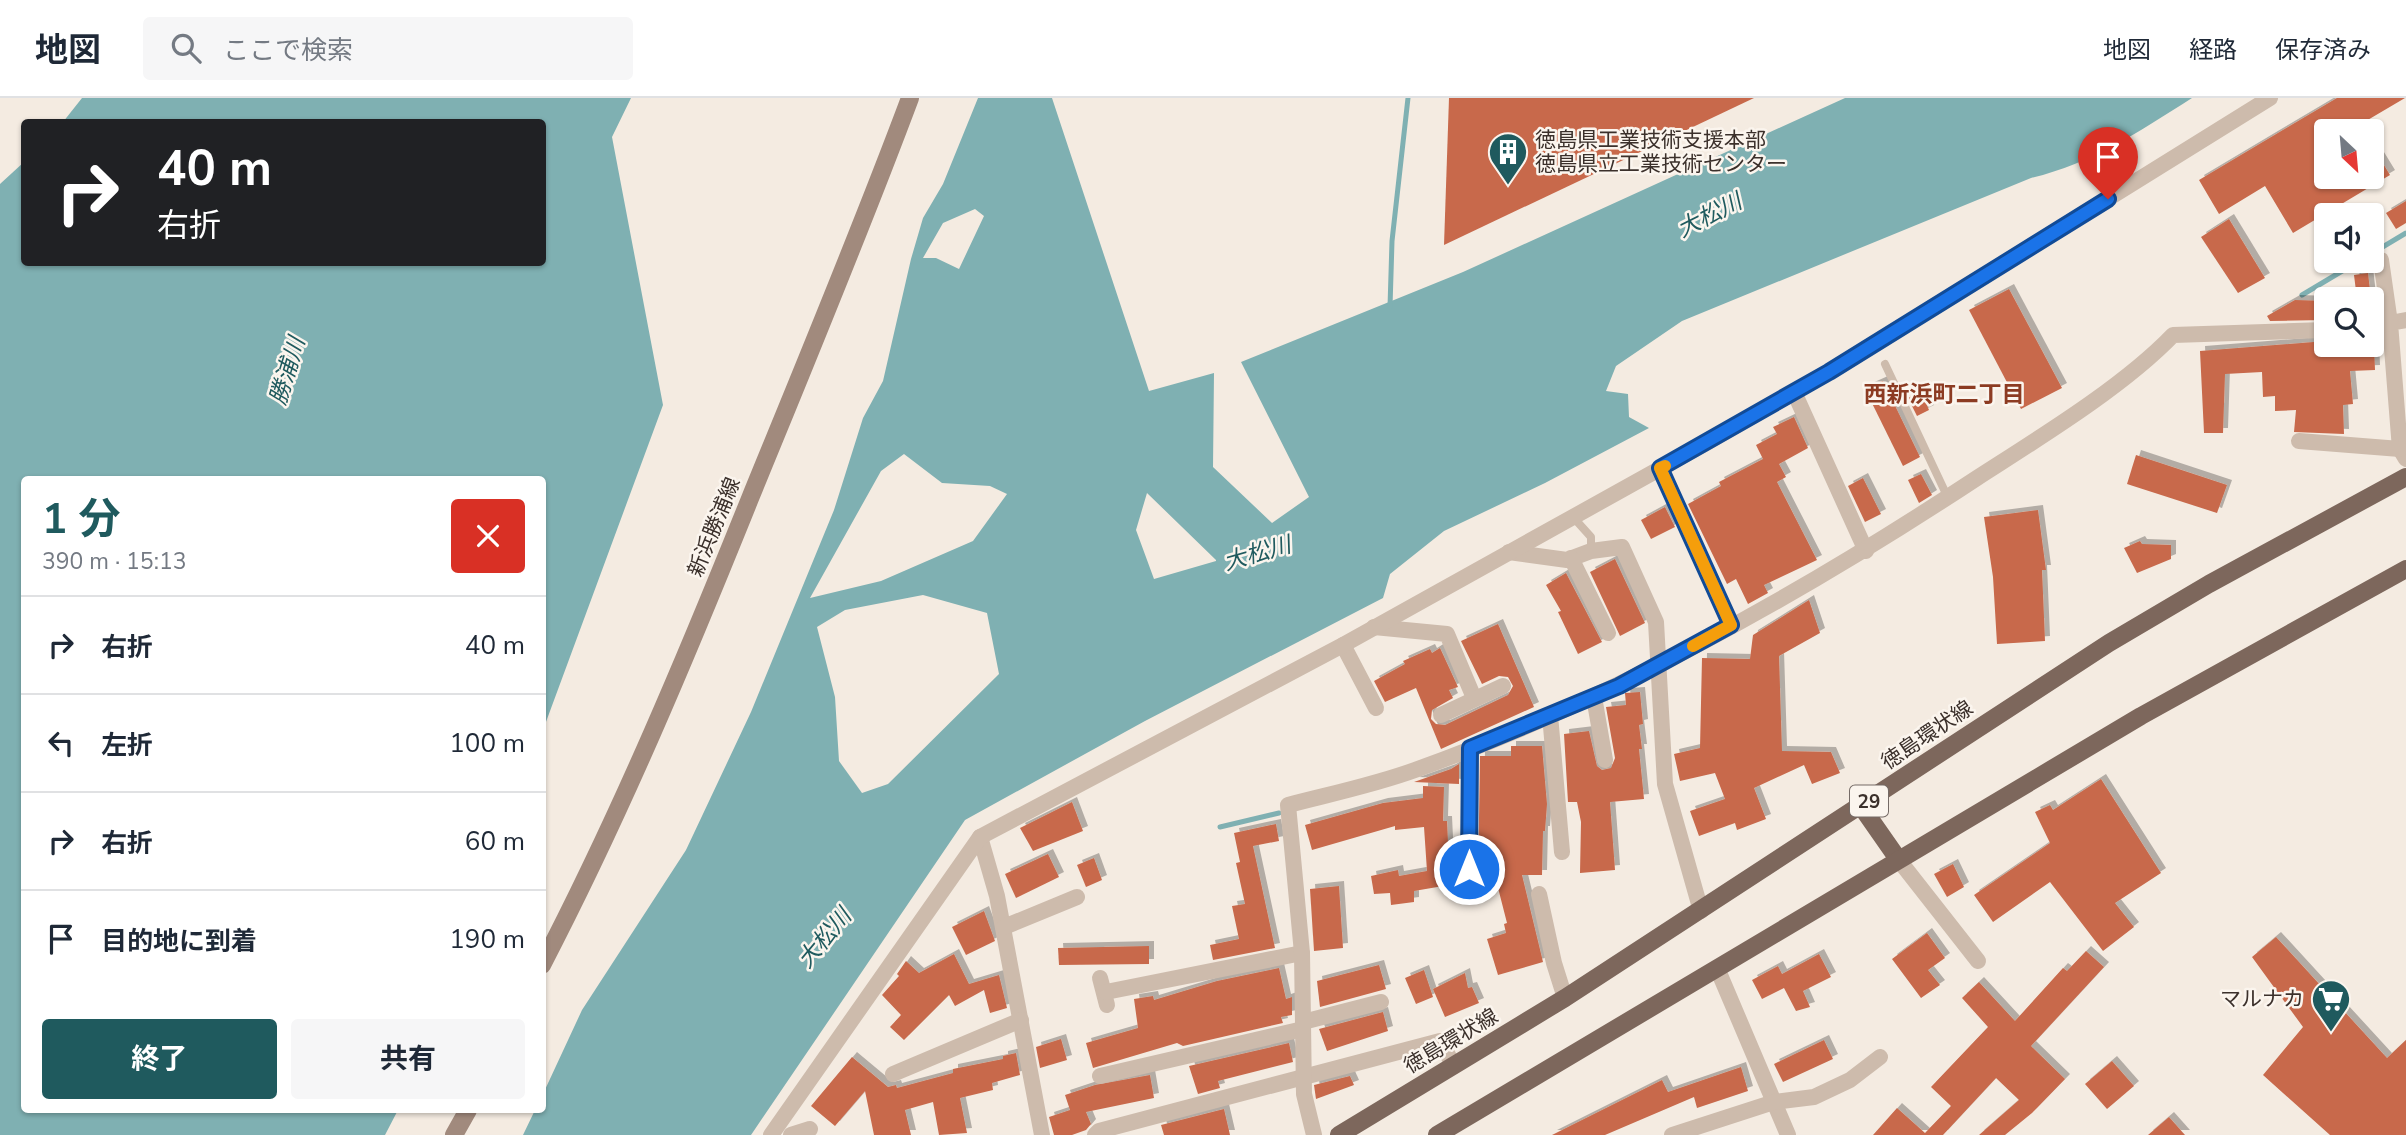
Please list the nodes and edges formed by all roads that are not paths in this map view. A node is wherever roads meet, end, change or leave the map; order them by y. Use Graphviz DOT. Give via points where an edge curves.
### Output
graph roads {
  1 [pos="910,98"];
  2 [pos="2270,98"];
  3 [pos="2384,271"];
  4 [pos="2398,321"];
  5 [pos="2314,330"];
  6 [pos="1885,364"];
  7 [pos="1794,393"];
  8 [pos="2300,441"];
  9 [pos="2403,454"];
  10 [pos="1660,468"];
  11 [pos="2406,477"];
  12 [pos="1948,498"];
  13 [pos="1573,517"];
  14 [pos="1591,551"];
  15 [pos="1866,551"];
  16 [pos="1509,552"];
  17 [pos="1571,558"];
  18 [pos="2406,569"];
  19 [pos="1731,625"];
  20 [pos="1374,627"];
  21 [pos="1608,633"];
  22 [pos="1343,645"];
  23 [pos="1660,664"];
  24 [pos="1503,686"];
  25 [pos="1594,697"];
  26 [pos="1474,698"];
  27 [pos="1376,708"];
  28 [pos="1441,715"];
  29 [pos="1550,715"];
  30 [pos="1470,748"];
  31 [pos="1605,760"];
  32 [pos="1861,806"];
  33 [pos="980,837"];
  34 [pos="1562,852"];
  35 [pos="1898,859"];
  36 [pos="1469,869"];
  37 [pos="1539,894"];
  38 [pos="1077,897"];
  39 [pos="1701,911"];
  40 [pos="1004,928"];
  41 [pos="1302,953"];
  42 [pos="546,957"];
  43 [pos="1978,961"];
  44 [pos="1717,968"];
  45 [pos="1104,992"];
  46 [pos="1565,998"];
  47 [pos="1381,1002"];
  48 [pos="1021,1020"];
  49 [pos="1303,1025"];
  50 [pos="1880,1057"];
  51 [pos="1454,1066"];
  52 [pos="893,1074"];
  53 [pos="1100,1076"];
  54 [pos="1303,1079"];
  55 [pos="1774,1102"];
  56 [pos="466,1113"];
  57 [pos="810,1129"];
  58 [pos="454,1135"];
  59 [pos="771,1135"];
  60 [pos="791,1135"];
  61 [pos="1042,1135"];
  62 [pos="1095,1135"];
  63 [pos="1314,1135"];
  64 [pos="1339,1135"];
  65 [pos="1437,1135"];
  66 [pos="1672,1135"];
  67 [pos="1788,1135"];
  1 -- 42 [label="main road, 新浜勝浦線" via="682,667"];
  2 -- 7 [label="street"];
  3 -- 4 [label="street"];
  4 -- 9 [label="street"];
  5 -- 12 [label="street" via="2173,335 2153,356"];
  6 -- 12 [label="lane"];
  7 -- 10 [label="street"];
  7 -- 15 [label="street"];
  8 -- 9 [label="street"];
  10 -- 13 [label="street"];
  10 -- 19 [label="street"];
  11 -- 32 [label="main road, 徳島環状線 / 29" via="2109,643"];
  12 -- 15 [label="street"];
  13 -- 14 [label="lane" via="1591,537"];
  13 -- 16 [label="street"];
  14 -- 17 [label="street"];
  14 -- 23 [label="street" via="1622,547 1656,622"];
  15 -- 19 [label="street"];
  16 -- 17 [label="street"];
  16 -- 20 [label="street"];
  17 -- 21 [label="street"];
  18 -- 35 [label="main road" via="2153,709"];
  19 -- 23 [label="street"];
  20 -- 22 [label="street"];
  20 -- 26 [label="street" via="1447,634"];
  22 -- 27 [label="street"];
  22 -- 33 [label="street"];
  23 -- 25 [label="street"];
  23 -- 39 [label="street" via="1665,784"];
  24 -- 26 [label="street"];
  25 -- 29 [label="street"];
  25 -- 31 [label="street"];
  26 -- 28 [label="street"];
  29 -- 30 [label="street"];
  29 -- 34 [label="street"];
  30 -- 36 [label="street"];
  30 -- 41 [label="street" via="1414,770 1288,805"];
  32 -- 35 [label="main road"];
  32 -- 39 [label="main road, 徳島環状線 / 29"];
  33 -- 40 [label="street"];
  33 -- 59 [label="street"];
  35 -- 43 [label="street"];
  35 -- 44 [label="main road"];
  37 -- 46 [label="street"];
  38 -- 40 [label="street"];
  39 -- 46 [label="main road, 徳島環状線 / 29"];
  40 -- 48 [label="street"];
  41 -- 45 [label="street"];
  41 -- 49 [label="street"];
  44 -- 55 [label="street"];
  44 -- 65 [label="main road"];
  46 -- 51 [label="main road, 徳島環状線 / 29"];
  47 -- 49 [label="street"];
  48 -- 52 [label="street"];
  48 -- 61 [label="street"];
  49 -- 53 [label="street"];
  49 -- 54 [label="street"];
  50 -- 55 [label="street" via="1850,1080 1814,1097"];
  51 -- 54 [label="street" via="1440,1041"];
  51 -- 64 [label="main road, 徳島環状線 / 29"];
  54 -- 62 [label="street"];
  54 -- 63 [label="street"];
  55 -- 66 [label="street"];
  55 -- 67 [label="street"];
  56 -- 58 [label="main road"];
  57 -- 60 [label="street"];
}
